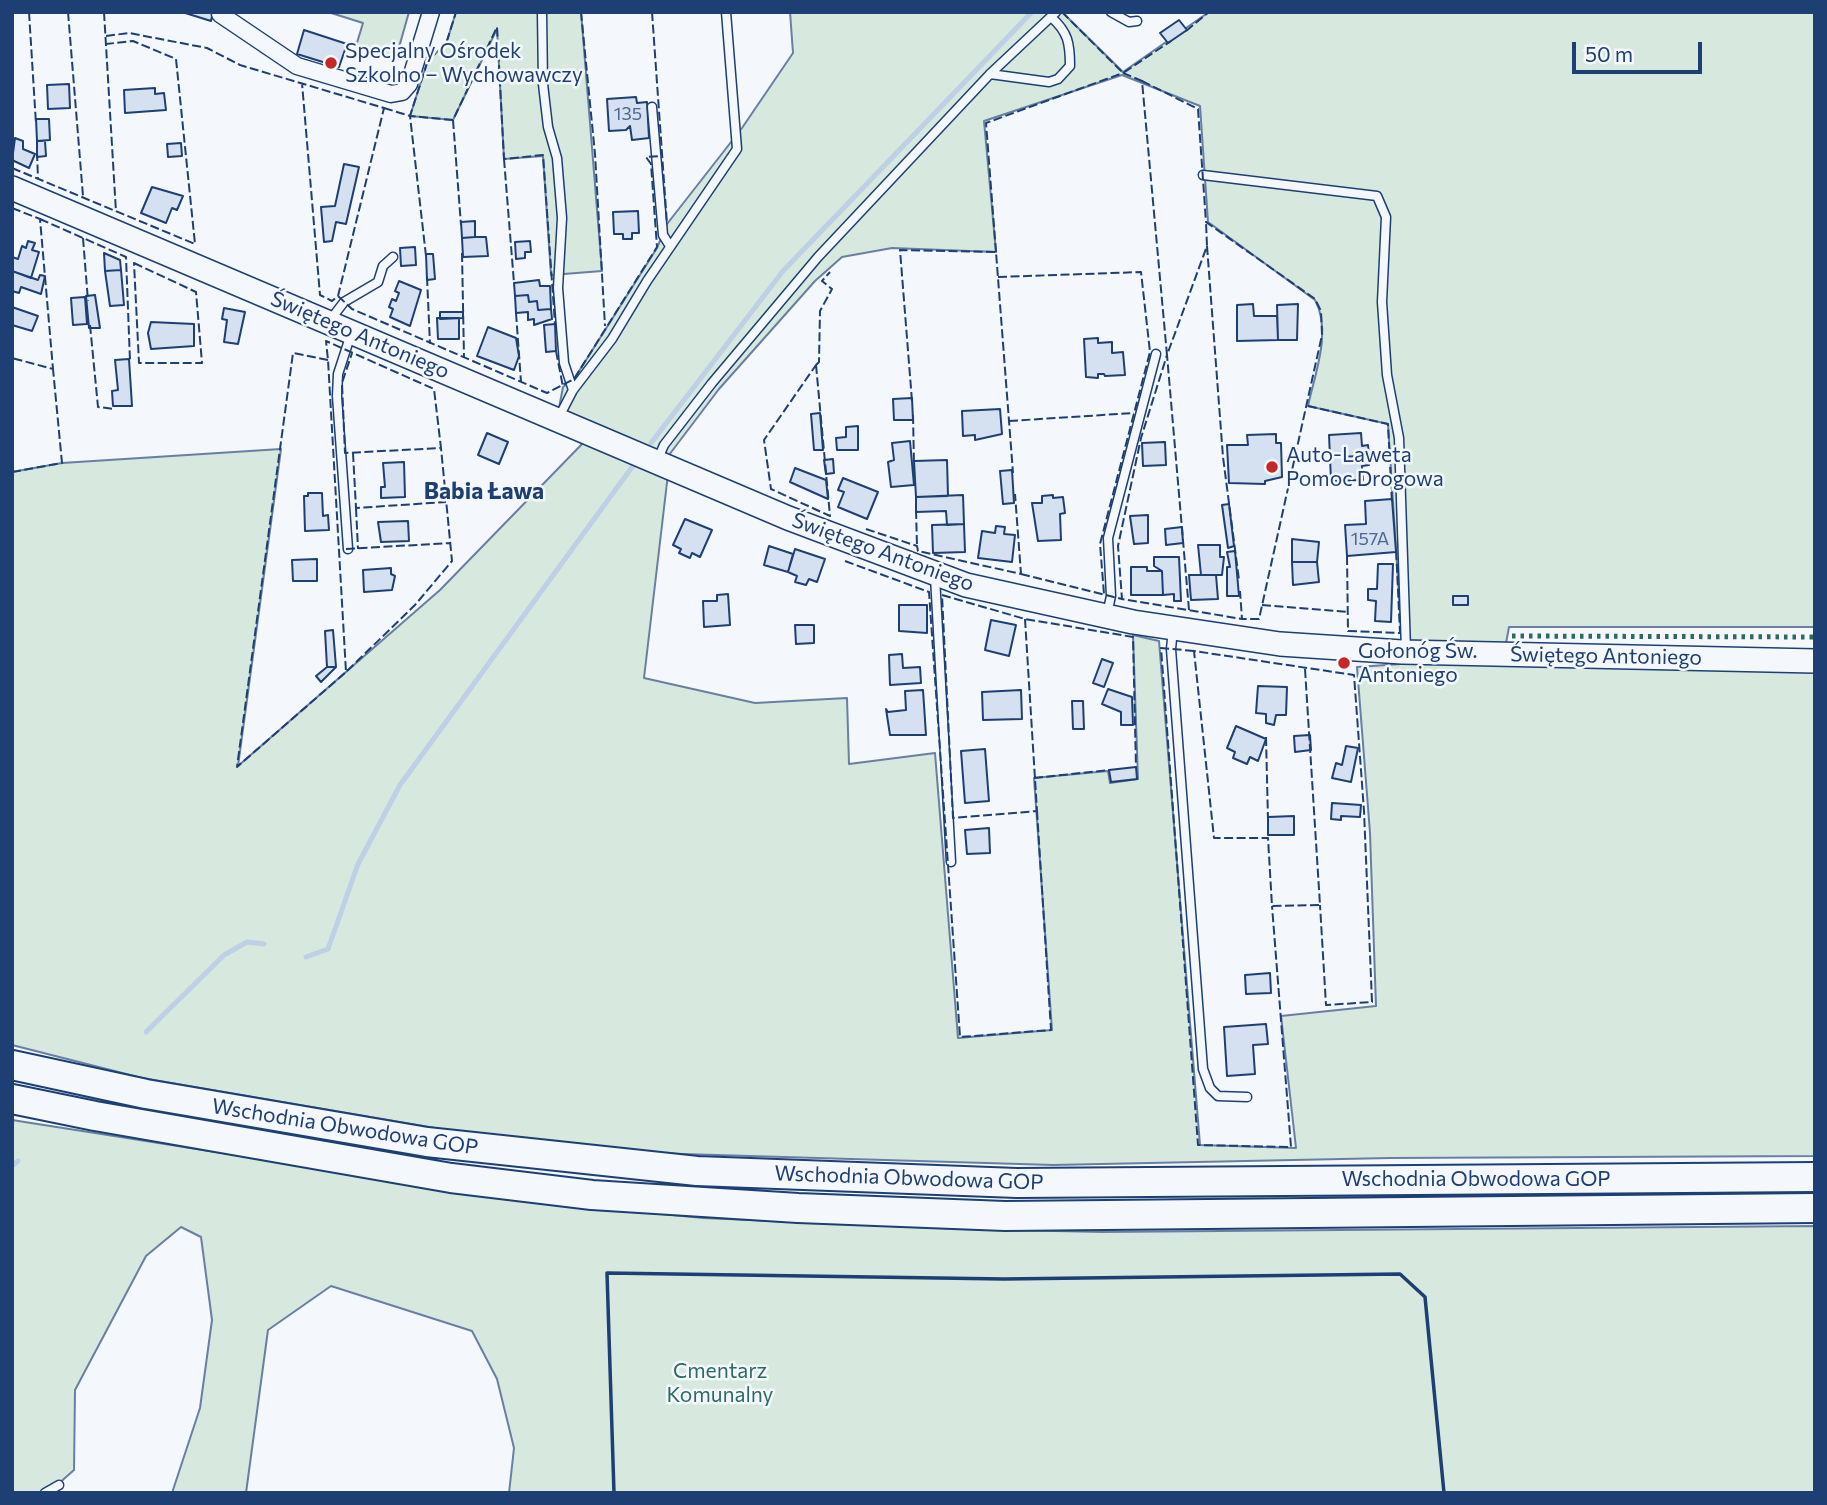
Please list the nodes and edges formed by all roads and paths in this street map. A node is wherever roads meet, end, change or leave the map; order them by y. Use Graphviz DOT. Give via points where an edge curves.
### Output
graph roads {
  1 [pos="431,12"];
  2 [pos="542,12"];
  3 [pos="726,12"];
  4 [pos="1111,12"];
  5 [pos="1053,14"];
  6 [pos="220,15"];
  7 [pos="1137,22"];
  8 [pos="990,74"];
  9 [pos="652,107"];
  10 [pos="1203,176"];
  11 [pos="12,188"];
  12 [pos="670,246"];
  13 [pos="393,257"];
  14 [pos="329,322"];
  15 [pos="352,331"];
  16 [pos="1156,354"];
  17 [pos="573,390"];
  18 [pos="558,419"];
  19 [pos="657,461"];
  20 [pos="348,549"];
  21 [pos="934,575"];
  22 [pos="1106,617"];
  23 [pos="1173,629"];
  24 [pos="1406,653"];
  25 [pos="1815,661"];
  26 [pos="951,862"];
  27 [pos="12,1065"];
  28 [pos="1247,1097"];
  29 [pos="12,1099"];
  30 [pos="1815,1177"];
  31 [pos="1815,1208"];
  32 [pos="59,1485"];
  33 [pos="45,1493"];
  1 -- 6 [label="street" via="409,84 402,92 391,93 298,66"];
  2 -- 17 [label="lane" via="542,84 562,218 558,288 564,363"];
  3 -- 12 [label="lane" via="737,149"];
  4 -- 7 [label="lane"];
  5 -- 8 [label="lane"];
  5 -- 8 [label="lane" via="1070,46 1070,66 1058,79 1049,82"];
  8 -- 19 [label="lane" via="770,312 664,445"];
  9 -- 12 [label="lane" via="663,235"];
  10 -- 24 [label="lane" via="1377,196 1386,217 1382,302 1387,375 1399,438"];
  11 -- 14 [label="street, Świętego Antoniego"];
  12 -- 17 [label="lane" via="612,339"];
  13 -- 14 [label="lane" via="383,266 378,282 344,302"];
  14 -- 15 [label="street, Świętego Antoniego"];
  15 -- 18 [label="street, Świętego Antoniego"];
  15 -- 20 [label="lane" via="341,362 337,396"];
  16 -- 22 [label="lane" via="1108,538 1111,596"];
  17 -- 18 [label="lane"];
  18 -- 19 [label="street, Świętego Antoniego"];
  19 -- 21 [label="street, Świętego Antoniego"];
  21 -- 22 [label="street, Świętego Antoniego"];
  21 -- 26 [label="lane"];
  22 -- 23 [label="street, Świętego Antoniego"];
  23 -- 24 [label="street, Świętego Antoniego" via="1280,644"];
  23 -- 28 [label="lane" via="1203,1069 1218,1096"];
  24 -- 25 [label="street, Świętego Antoniego"];
  27 -- 30 [label="highway, Wschodnia Obwodowa GOP" via="146,1094 493,1151 670,1168 1017,1183"];
  29 -- 31 [label="highway, Wschodnia Obwodowa GOP" via="451,1178 592,1195 1005,1216"];
  32 -- 33 [label="lane"];
}
